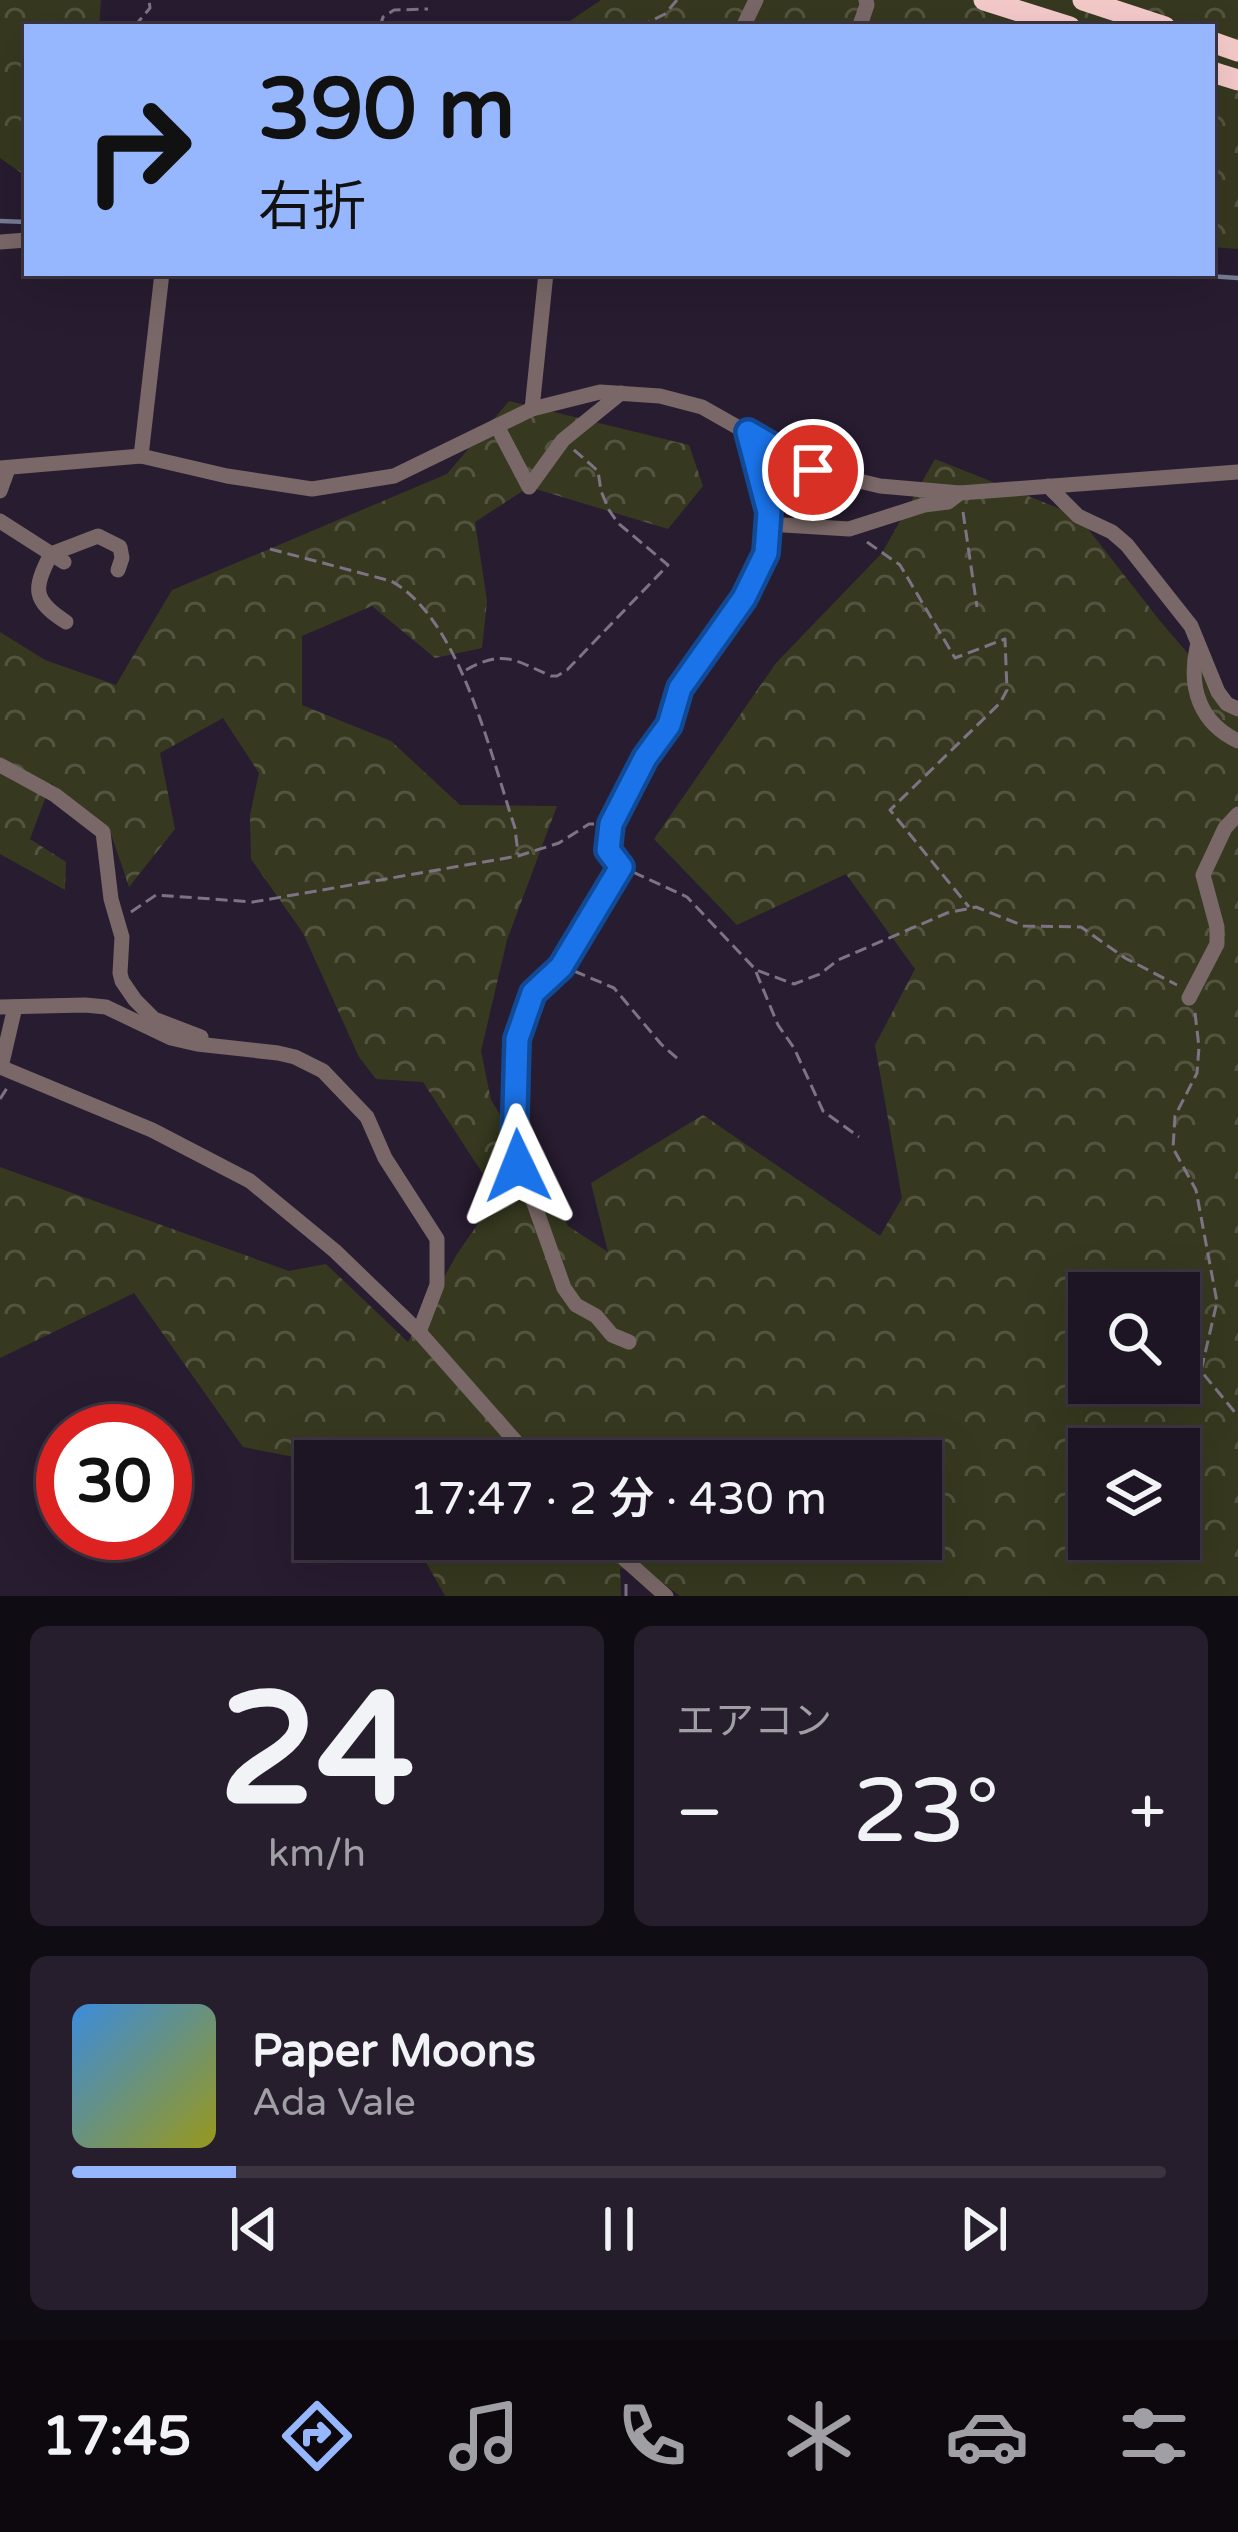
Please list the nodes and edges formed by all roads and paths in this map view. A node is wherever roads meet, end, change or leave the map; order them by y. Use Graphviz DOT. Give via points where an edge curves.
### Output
graph roads {
  1 [pos="676,0"];
  2 [pos="984,0"];
  3 [pos="1082,0"];
  4 [pos="428,9"];
  5 [pos="381,24"];
  6 [pos="645,24"];
  7 [pos="1060,24"];
  8 [pos="1156,24"];
  9 [pos="162,276"];
  10 [pos="546,276"];
  11 [pos="621,394"];
  12 [pos="532,409"];
  13 [pos="497,426"];
  14 [pos="748,432"];
  15 [pos="567,437"];
  16 [pos="141,456"];
  17 [pos="4,468"];
  18 [pos="1238,472"];
  19 [pos="1048,486"];
  20 [pos="0,491"];
  21 [pos="960,493"];
  22 [pos="0,521"];
  23 [pos="768,524"];
  24 [pos="850,529"];
  25 [pos="270,549"];
  26 [pos="57,558"];
  27 [pos="118,570"];
  28 [pos="977,607"];
  29 [pos="65,622"];
  30 [pos="1197,644"];
  31 [pos="462,672"];
  32 [pos="1238,709"];
  33 [pos="1238,741"];
  34 [pos="0,765"];
  35 [pos="1238,814"];
  36 [pos="611,824"];
  37 [pos="518,856"];
  38 [pos="621,867"];
  39 [pos="970,909"];
  40 [pos="118,927"];
  41 [pos="561,967"];
  42 [pos="756,970"];
  43 [pos="1189,998"];
  44 [pos="8,1007"];
  45 [pos="226,1048"];
  46 [pos="679,1060"];
  47 [pos="0,1067"];
  48 [pos="859,1137"];
  49 [pos="419,1332"];
  50 [pos="628,1342"];
  51 [pos="1238,1416"];
  52 [pos="514,1440"];
  53 [pos="626,1560"];
  54 [pos="666,1596"];
  1 -- 6 [label="path"];
  2 -- 7 [label="highway"];
  3 -- 8 [label="highway"];
  4 -- 5 [label="path" via="394,10"];
  9 -- 16 [label="street"];
  10 -- 12 [label="street"];
  11 -- 12 [label="street"];
  11 -- 14 [label="street" via="702,407"];
  11 -- 15 [label="street"];
  12 -- 13 [label="street"];
  13 -- 15 [label="street" via="529,487"];
  13 -- 16 [label="street" via="394,476 312,489"];
  14 -- 21 [label="street" via="813,470"];
  14 -- 23 [label="street"];
  15 -- 31 [label="path" via="598,471 618,523 668,566 557,676 495,657"];
  16 -- 17 [label="street"];
  17 -- 20 [label="street"];
  18 -- 19 [label="street"];
  19 -- 21 [label="street"];
  19 -- 30 [label="street" via="1078,516 1127,545"];
  21 -- 24 [label="street"];
  21 -- 28 [label="path"];
  22 -- 26 [label="street"];
  23 -- 24 [label="street"];
  23 -- 36 [label="street" via="756,578 680,688 669,725"];
  24 -- 39 [label="path" via="900,566 955,658 1005,639 1007,691 1000,703 890,810"];
  25 -- 31 [label="path" via="403,587"];
  26 -- 27 [label="street" via="98,536 120,547"];
  26 -- 29 [label="street" via="40,575 38,593"];
  30 -- 32 [label="street" via="1218,692"];
  30 -- 33 [label="street" via="1207,720"];
  31 -- 37 [label="path"];
  34 -- 40 [label="street" via="103,832"];
  35 -- 43 [label="street" via="1203,875 1217,944"];
  36 -- 37 [label="path" via="590,824"];
  36 -- 38 [label="street" via="608,850"];
  37 -- 40 [label="path" via="253,902 156,895"];
  38 -- 41 [label="street"];
  38 -- 42 [label="path" via="687,897"];
  39 -- 42 [label="path" via="838,960 806,981"];
  39 -- 43 [label="path" via="1024,926 1081,927"];
  40 -- 45 [label="street" via="122,981 145,1012"];
  41 -- 46 [label="path" via="614,988"];
  41 -- 50 [label="street" via="533,993 517,1039 514,1148 564,1288"];
  42 -- 48 [label="path" via="823,1111"];
  43 -- 51 [label="path" via="1197,1073 1175,1116 1173,1148 1196,1190 1216,1302 1201,1371"];
  44 -- 45 [label="street" via="106,1007 171,1038"];
  44 -- 47 [label="street"];
  45 -- 49 [label="street" via="310,1062 367,1118 437,1239 436,1285"];
  47 -- 49 [label="street" via="250,1181"];
  49 -- 52 [label="street"];
  53 -- 54 [label="street"];
}
